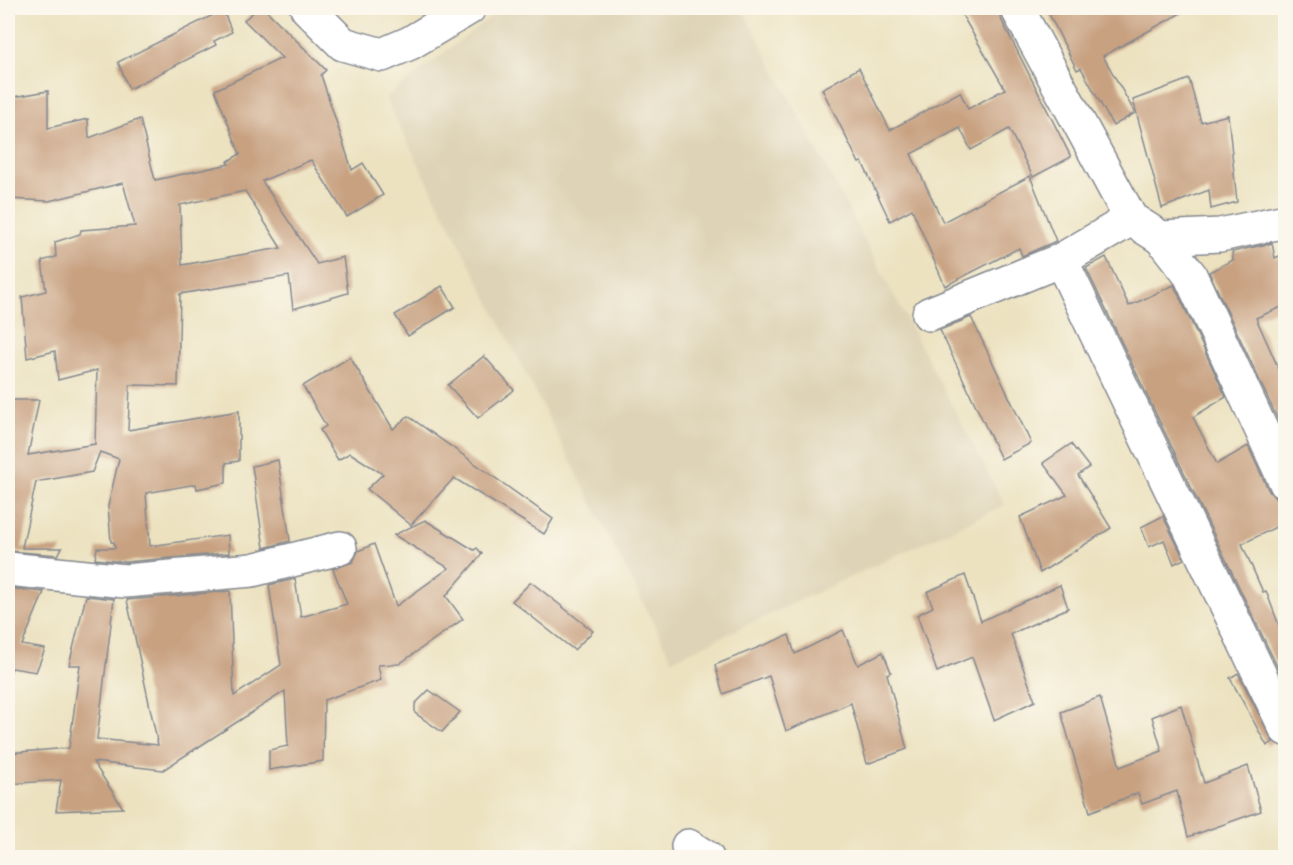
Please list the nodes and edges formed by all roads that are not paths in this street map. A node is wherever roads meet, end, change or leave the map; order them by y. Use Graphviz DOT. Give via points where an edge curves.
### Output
graph roads {
  1 [pos="307,8"];
  2 [pos="469,8"];
  3 [pos="1017,8"];
  4 [pos="1131,219"];
  5 [pos="1286,221"];
  6 [pos="1161,238"];
  7 [pos="1061,260"];
  8 [pos="929,314"];
  9 [pos="1286,483"];
  10 [pos="340,548"];
  11 [pos="8,569"];
  12 [pos="1286,729"];
  1 -- 2 [label="street" via="343,44 382,55"];
  3 -- 4 [label="street"];
  4 -- 6 [label="street"];
  4 -- 7 [label="street"];
  5 -- 6 [label="street" via="1220,235"];
  6 -- 9 [label="street" via="1190,275"];
  7 -- 8 [label="street"];
  7 -- 12 [label="street"];
  10 -- 11 [label="street" via="252,570 125,581"];
}
